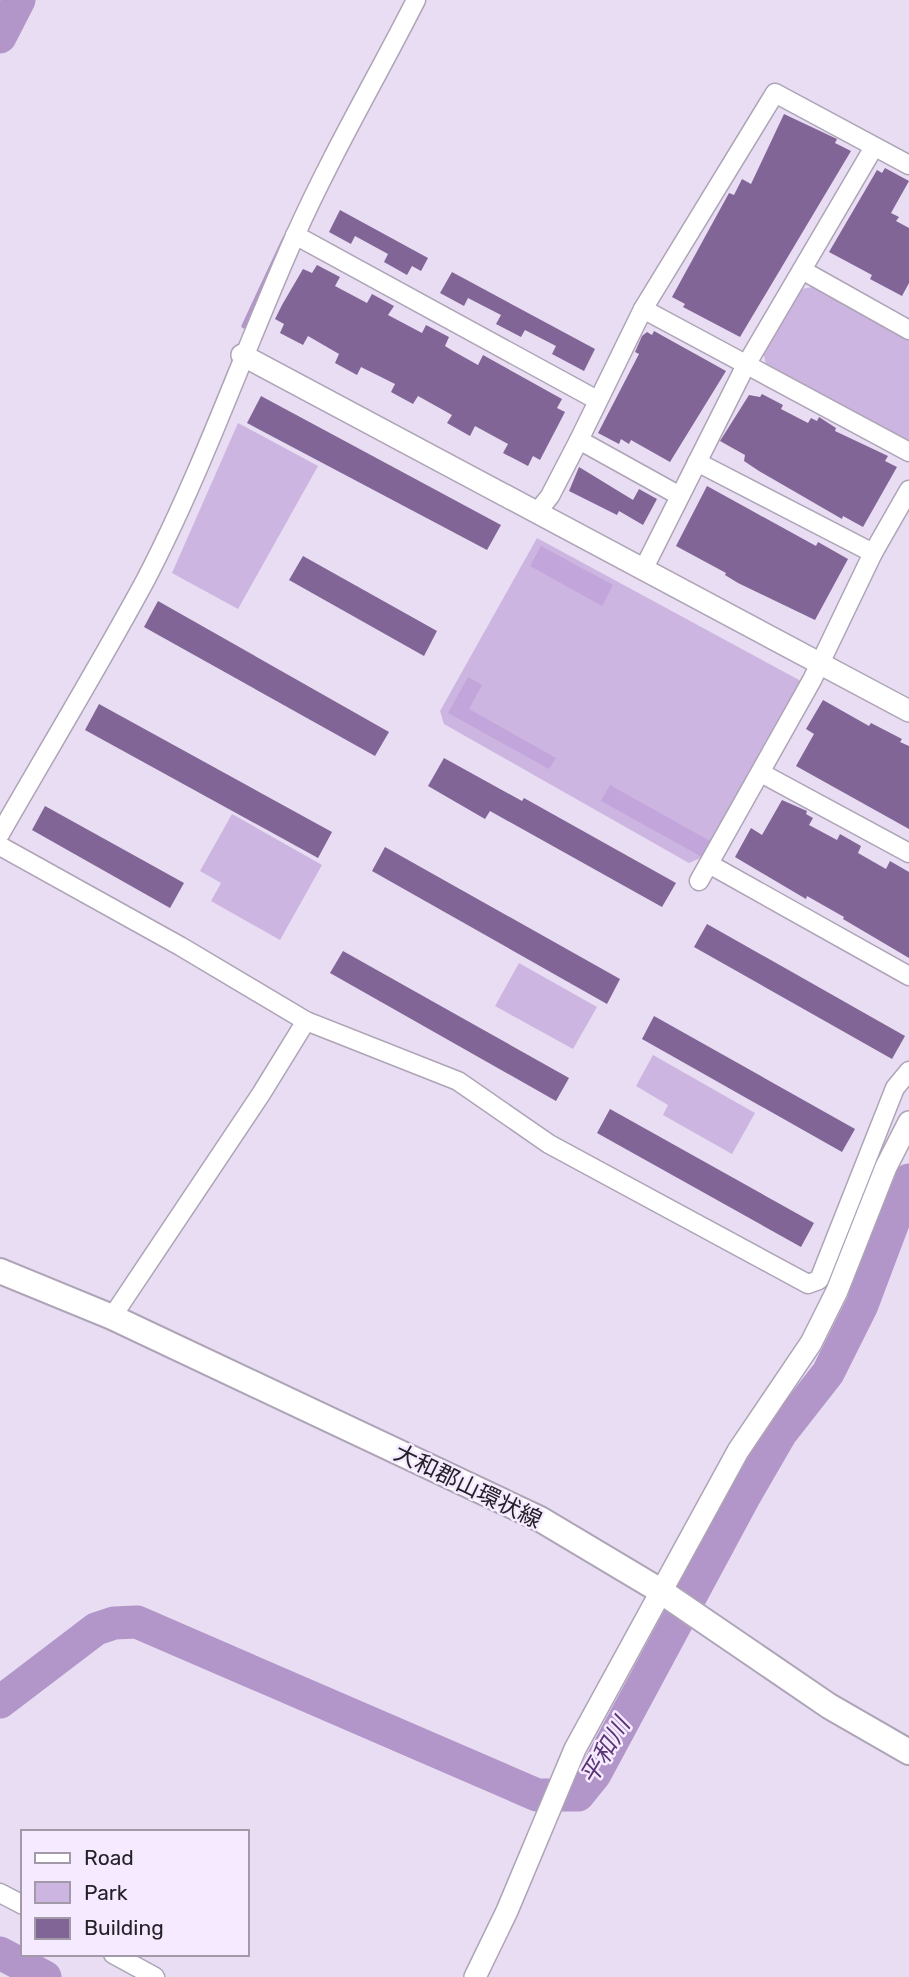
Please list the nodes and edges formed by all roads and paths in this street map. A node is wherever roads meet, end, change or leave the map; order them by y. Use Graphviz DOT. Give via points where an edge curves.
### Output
graph roads {
  1 [pos="416,0"];
  2 [pos="874,147"];
  3 [pos="909,165"];
  4 [pos="295,235"];
  5 [pos="802,270"];
  6 [pos="643,309"];
  7 [pos="908,327"];
  8 [pos="242,355"];
  9 [pos="746,365"];
  10 [pos="597,400"];
  11 [pos="579,440"];
  12 [pos="909,452"];
  13 [pos="697,462"];
  14 [pos="909,490"];
  15 [pos="680,496"];
  16 [pos="538,512"];
  17 [pos="873,553"];
  18 [pos="644,568"];
  19 [pos="821,663"];
  20 [pos="909,711"];
  21 [pos="761,773"];
  22 [pos="0,834"];
  23 [pos="0,846"];
  24 [pos="909,853"];
  25 [pos="709,864"];
  26 [pos="699,881"];
  27 [pos="909,976"];
  28 [pos="306,1021"];
  29 [pos="909,1071"];
  30 [pos="909,1122"];
  31 [pos="0,1271"];
  32 [pos="112,1317"];
  33 [pos="679,1604"];
  34 [pos="909,1752"];
  35 [pos="0,1893"];
  36 [pos="21,1904"];
  37 [pos="117,1956"];
  38 [pos="155,1977"];
  39 [pos="475,1977"];
  1 -- 4 [label="street"];
  2 -- 3 [label="street"];
  2 -- 5 [label="street"];
  2 -- 6 [label="street" via="775,93"];
  4 -- 8 [label="street"];
  4 -- 10 [label="street"];
  5 -- 7 [label="street"];
  5 -- 9 [label="street"];
  6 -- 9 [label="street"];
  6 -- 10 [label="street"];
  8 -- 16 [label="street"];
  8 -- 22 [label="street" via="188,490 145,580"];
  9 -- 12 [label="street"];
  9 -- 13 [label="street"];
  10 -- 11 [label="street"];
  11 -- 15 [label="street"];
  11 -- 16 [label="street"];
  13 -- 15 [label="street"];
  13 -- 17 [label="street"];
  14 -- 17 [label="street"];
  15 -- 18 [label="street"];
  16 -- 18 [label="street"];
  17 -- 19 [label="street"];
  18 -- 19 [label="street"];
  19 -- 20 [label="street"];
  19 -- 21 [label="street"];
  21 -- 24 [label="street"];
  21 -- 25 [label="street"];
  23 -- 28 [label="street"];
  25 -- 26 [label="street"];
  25 -- 27 [label="street"];
  28 -- 29 [label="street" via="458,1081 549,1144 808,1284 818,1280 895,1088"];
  28 -- 32 [label="street"];
  30 -- 33 [label="street" via="811,1343 744,1441"];
  31 -- 32 [label="main road, 大和郡山環状線"];
  32 -- 33 [label="main road, 大和郡山環状線" via="540,1519"];
  33 -- 34 [label="main road, 大和郡山環状線" via="828,1706"];
  33 -- 39 [label="street" via="575,1749"];
  35 -- 36 [label="street"];
  37 -- 38 [label="street"];
}
